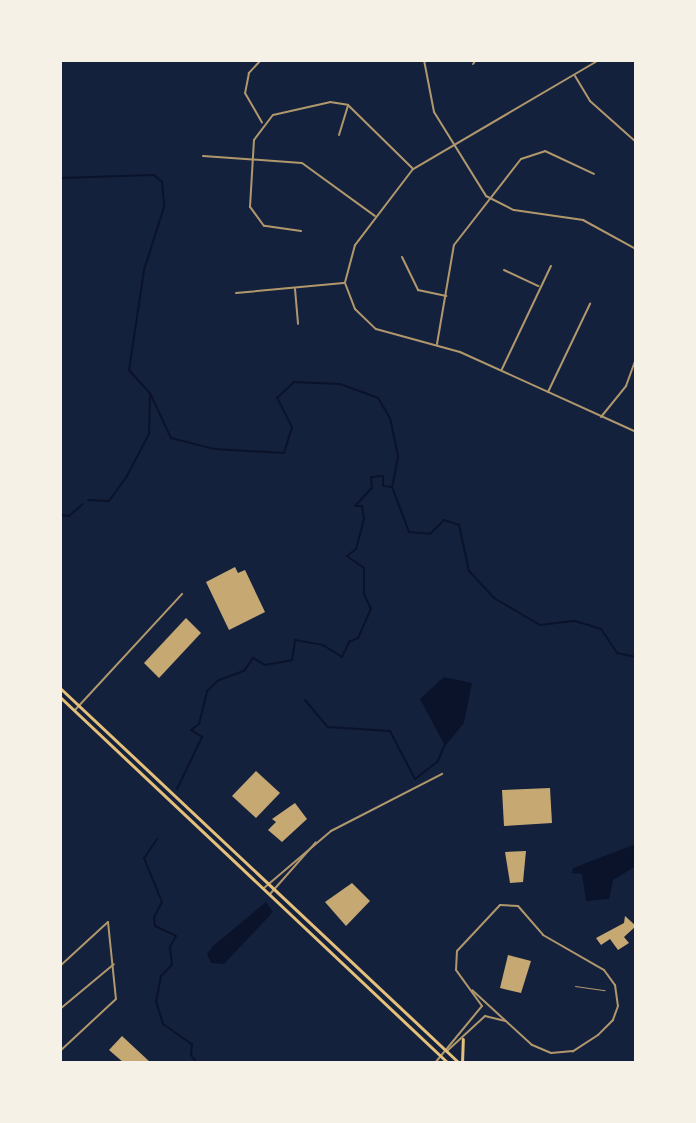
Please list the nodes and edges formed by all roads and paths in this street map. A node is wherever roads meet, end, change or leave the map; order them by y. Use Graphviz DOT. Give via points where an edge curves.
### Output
graph roads {
  1 [pos="261,60"];
  2 [pos="424,60"];
  3 [pos="476,60"];
  4 [pos="599,60"];
  5 [pos="473,64"];
  6 [pos="574,75"];
  7 [pos="348,105"];
  8 [pos="263,123"];
  9 [pos="339,135"];
  10 [pos="636,142"];
  11 [pos="453,145"];
  12 [pos="203,156"];
  13 [pos="252,159"];
  14 [pos="413,169"];
  15 [pos="594,174"];
  16 [pos="489,199"];
  17 [pos="376,216"];
  18 [pos="301,231"];
  19 [pos="636,249"];
  20 [pos="402,257"];
  21 [pos="551,266"];
  22 [pos="504,270"];
  23 [pos="345,283"];
  24 [pos="295,287"];
  25 [pos="541,287"];
  26 [pos="236,293"];
  27 [pos="447,297"];
  28 [pos="590,304"];
  29 [pos="298,324"];
  30 [pos="436,345"];
  31 [pos="636,359"];
  32 [pos="501,371"];
  33 [pos="548,393"];
  34 [pos="601,418"];
  35 [pos="636,432"];
  36 [pos="182,594"];
  37 [pos="60,688"];
  38 [pos="60,697"];
  39 [pos="79,706"];
  40 [pos="74,711"];
  41 [pos="442,774"];
  42 [pos="319,839"];
  43 [pos="269,883"];
  44 [pos="264,888"];
  45 [pos="274,888"];
  46 [pos="270,894"];
  47 [pos="115,963"];
  48 [pos="60,966"];
  49 [pos="575,986"];
  50 [pos="472,990"];
  51 [pos="605,990"];
  52 [pos="60,1009"];
  53 [pos="507,1022"];
  54 [pos="463,1039"];
  55 [pos="60,1051"];
  56 [pos="446,1051"];
  57 [pos="441,1056"];
  58 [pos="435,1063"];
  59 [pos="448,1063"];
  60 [pos="460,1063"];
  1 -- 8 [label="street" via="247,77 245,93"];
  2 -- 11 [label="street" via="432,107"];
  3 -- 5 [label="street"];
  4 -- 6 [label="street"];
  6 -- 10 [label="street" via="590,101"];
  6 -- 11 [label="street"];
  7 -- 8 [label="street" via="330,102 283,112"];
  7 -- 9 [label="street"];
  7 -- 14 [label="street"];
  8 -- 13 [label="street"];
  11 -- 14 [label="street"];
  11 -- 16 [label="street"];
  12 -- 13 [label="street"];
  13 -- 17 [label="street" via="305,164"];
  13 -- 18 [label="street" via="249,204 255,219 269,228"];
  14 -- 17 [label="street"];
  15 -- 16 [label="street" via="536,151 521,159"];
  16 -- 19 [label="street" via="514,210 583,220"];
  16 -- 27 [label="street" via="454,245"];
  17 -- 23 [label="street" via="351,252"];
  20 -- 27 [label="street" via="418,290"];
  21 -- 25 [label="street"];
  22 -- 25 [label="street"];
  23 -- 24 [label="street"];
  23 -- 30 [label="street" via="355,309 373,326"];
  24 -- 26 [label="street"];
  24 -- 29 [label="street"];
  25 -- 32 [label="street"];
  27 -- 30 [label="street"];
  28 -- 33 [label="street"];
  30 -- 32 [label="street"];
  31 -- 34 [label="street" via="626,386"];
  32 -- 33 [label="street"];
  33 -- 34 [label="street"];
  34 -- 35 [label="street"];
  36 -- 39 [label="street"];
  37 -- 39 [label="main road"];
  38 -- 40 [label="main road"];
  39 -- 40 [label="street"];
  39 -- 43 [label="main road"];
  40 -- 44 [label="main road"];
  41 -- 42 [label="street"];
  42 -- 43 [label="street"];
  42 -- 45 [label="street"];
  43 -- 44 [label="street"];
  43 -- 45 [label="main road"];
  44 -- 46 [label="main road"];
  45 -- 46 [label="street"];
  45 -- 56 [label="main road"];
  46 -- 57 [label="main road"];
  47 -- 48 [label="street" via="108,922"];
  47 -- 52 [label="street"];
  47 -- 55 [label="street" via="114,1002"];
  49 -- 51 [label="lane"];
  50 -- 53 [label="street"];
  50 -- 53 [label="street" via="456,970 457,951 491,911 510,904 521,908 552,941 604,970 615,985 613,1020 573,1051 539,1050"];
  50 -- 56 [label="street" via="480,998 480,1011"];
  53 -- 54 [label="street" via="485,1016"];
  54 -- 56 [label="street"];
  54 -- 60 [label="main road"];
  56 -- 57 [label="street"];
  56 -- 60 [label="main road"];
  57 -- 58 [label="street"];
  57 -- 59 [label="main road"];
}
